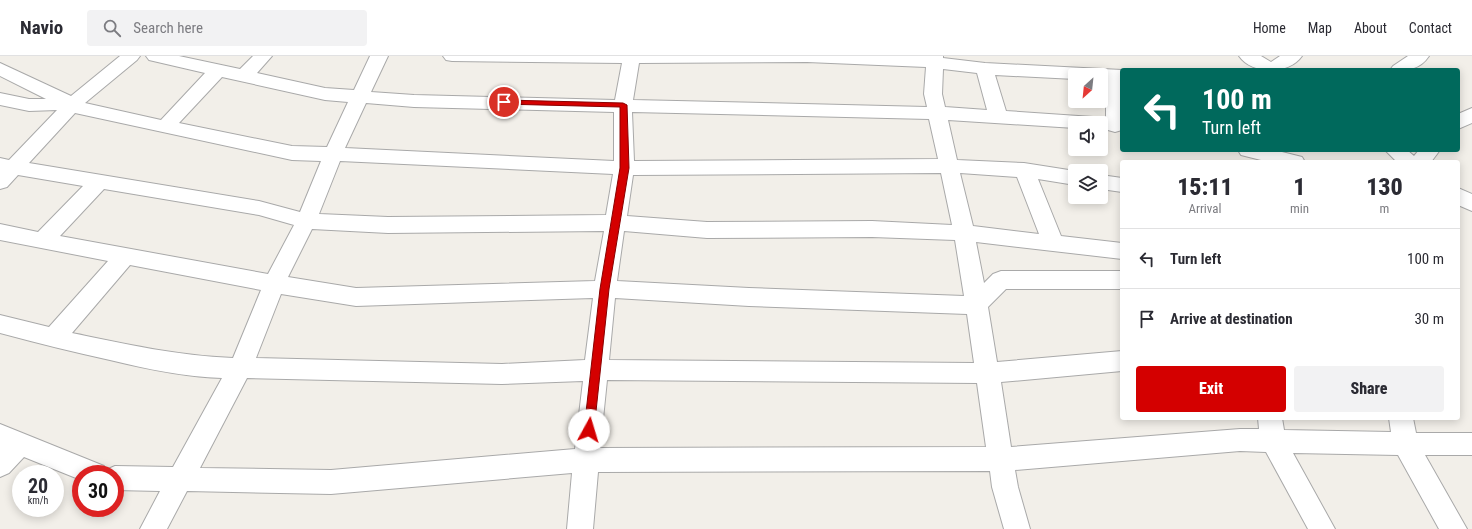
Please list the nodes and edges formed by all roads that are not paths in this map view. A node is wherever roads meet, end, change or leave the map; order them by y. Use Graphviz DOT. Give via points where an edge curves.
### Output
graph roads {
  1 [pos="131,56"];
  2 [pos="155,56"];
  3 [pos="263,56"];
  4 [pos="379,56"];
  5 [pos="452,56"];
  6 [pos="1248,56"];
  7 [pos="1293,56"];
  8 [pos="1420,56"];
  9 [pos="631,57"];
  10 [pos="934,59"];
  11 [pos="1269,68"];
  12 [pos="1275,68"];
  13 [pos="1402,68"];
  14 [pos="0,69"];
  15 [pos="985,69"];
  16 [pos="218,70"];
  17 [pos="1118,75"];
  18 [pos="244,76"];
  19 [pos="361,97"];
  20 [pos="0,99"];
  21 [pos="73,104"];
  22 [pos="623,105"];
  23 [pos="937,113"];
  24 [pos="1472,114"];
  25 [pos="998,116"];
  26 [pos="1068,121"];
  27 [pos="1460,122"];
  28 [pos="164,126"];
  29 [pos="1113,126"];
  30 [pos="1256,152"];
  31 [pos="1397,152"];
  32 [pos="1428,152"];
  33 [pos="333,154"];
  34 [pos="1287,160"];
  35 [pos="1407,160"];
  36 [pos="1422,160"];
  37 [pos="949,166"];
  38 [pos="624,168"];
  39 [pos="1024,170"];
  40 [pos="4,171"];
  41 [pos="1068,177"];
  42 [pos="99,182"];
  43 [pos="1108,183"];
  44 [pos="1120,185"];
  45 [pos="1460,196"];
  46 [pos="1472,204"];
  47 [pos="306,221"];
  48 [pos="616,223"];
  49 [pos="0,232"];
  50 [pos="964,233"];
  51 [pos="43,240"];
  52 [pos="1054,244"];
  53 [pos="1120,251"];
  54 [pos="125,256"];
  55 [pos="1120,280"];
  56 [pos="274,284"];
  57 [pos="605,289"];
  58 [pos="976,305"];
  59 [pos="0,324"];
  60 [pos="54,338"];
  61 [pos="1120,361"];
  62 [pos="240,368"];
  63 [pos="596,370"];
  64 [pos="987,373"];
  65 [pos="1401,420"];
  66 [pos="1272,430"];
  67 [pos="10,439"];
  68 [pos="1405,444"];
  69 [pos="1472,444"];
  70 [pos="1001,459"];
  71 [pos="586,460"];
  72 [pos="0,465"];
  73 [pos="74,465"];
  74 [pos="124,478"];
  75 [pos="181,478"];
  76 [pos="153,529"];
  77 [pos="580,529"];
  78 [pos="1017,529"];
  79 [pos="1322,529"];
  80 [pos="1454,529"];
  1 -- 21 [label="street"];
  2 -- 16 [label="street"];
  3 -- 18 [label="street"];
  4 -- 19 [label="street"];
  5 -- 9 [label="street"];
  6 -- 11 [label="street"];
  7 -- 12 [label="street"];
  8 -- 13 [label="street"];
  9 -- 10 [label="street"];
  9 -- 22 [label="street"];
  10 -- 15 [label="street"];
  10 -- 23 [label="street" via="933,94"];
  14 -- 21 [label="street"];
  15 -- 17 [label="street"];
  15 -- 25 [label="street"];
  16 -- 18 [label="street"];
  16 -- 28 [label="street"];
  17 -- 29 [label="street"];
  18 -- 19 [label="street" via="325,94"];
  19 -- 22 [label="street"];
  19 -- 33 [label="street"];
  20 -- 21 [label="street" via="29,105"];
  21 -- 28 [label="street" via="84,110"];
  21 -- 40 [label="street"];
  22 -- 23 [label="street"];
  22 -- 38 [label="street"];
  23 -- 25 [label="street"];
  23 -- 37 [label="street"];
  24 -- 27 [label="street"];
  25 -- 26 [label="street"];
  28 -- 33 [label="street" via="292,153"];
  30 -- 34 [label="street"];
  31 -- 35 [label="street"];
  32 -- 36 [label="street"];
  33 -- 38 [label="street"];
  33 -- 47 [label="street"];
  37 -- 38 [label="street"];
  37 -- 39 [label="street"];
  37 -- 50 [label="street"];
  38 -- 48 [label="street"];
  39 -- 41 [label="street"];
  39 -- 52 [label="street"];
  40 -- 42 [label="street"];
  42 -- 47 [label="street" via="259,208"];
  42 -- 51 [label="street"];
  43 -- 44 [label="street"];
  45 -- 46 [label="street"];
  47 -- 48 [label="street" via="388,225"];
  47 -- 56 [label="street"];
  48 -- 50 [label="street" via="707,230 872,229"];
  48 -- 57 [label="street"];
  49 -- 51 [label="street"];
  50 -- 52 [label="street"];
  50 -- 58 [label="street"];
  51 -- 54 [label="street"];
  52 -- 53 [label="street"];
  54 -- 56 [label="street"];
  54 -- 60 [label="street"];
  55 -- 58 [label="street" via="1001,280"];
  56 -- 57 [label="street" via="356,297"];
  56 -- 62 [label="street"];
  57 -- 58 [label="street"];
  57 -- 63 [label="street"];
  58 -- 64 [label="street"];
  59 -- 60 [label="street"];
  60 -- 62 [label="street" via="187,365"];
  61 -- 64 [label="street"];
  62 -- 63 [label="street" via="502,374"];
  62 -- 75 [label="street"];
  63 -- 64 [label="street"];
  63 -- 71 [label="street"];
  64 -- 70 [label="street"];
  65 -- 68 [label="street"];
  66 -- 68 [label="street"];
  66 -- 70 [label="street" via="1240,440"];
  66 -- 79 [label="street"];
  67 -- 72 [label="street"];
  67 -- 73 [label="street"];
  68 -- 69 [label="street"];
  68 -- 80 [label="street"];
  70 -- 71 [label="street"];
  70 -- 78 [label="street"];
  71 -- 75 [label="street" via="331,482"];
  71 -- 77 [label="street"];
  74 -- 75 [label="street"];
  75 -- 76 [label="street"];
}
